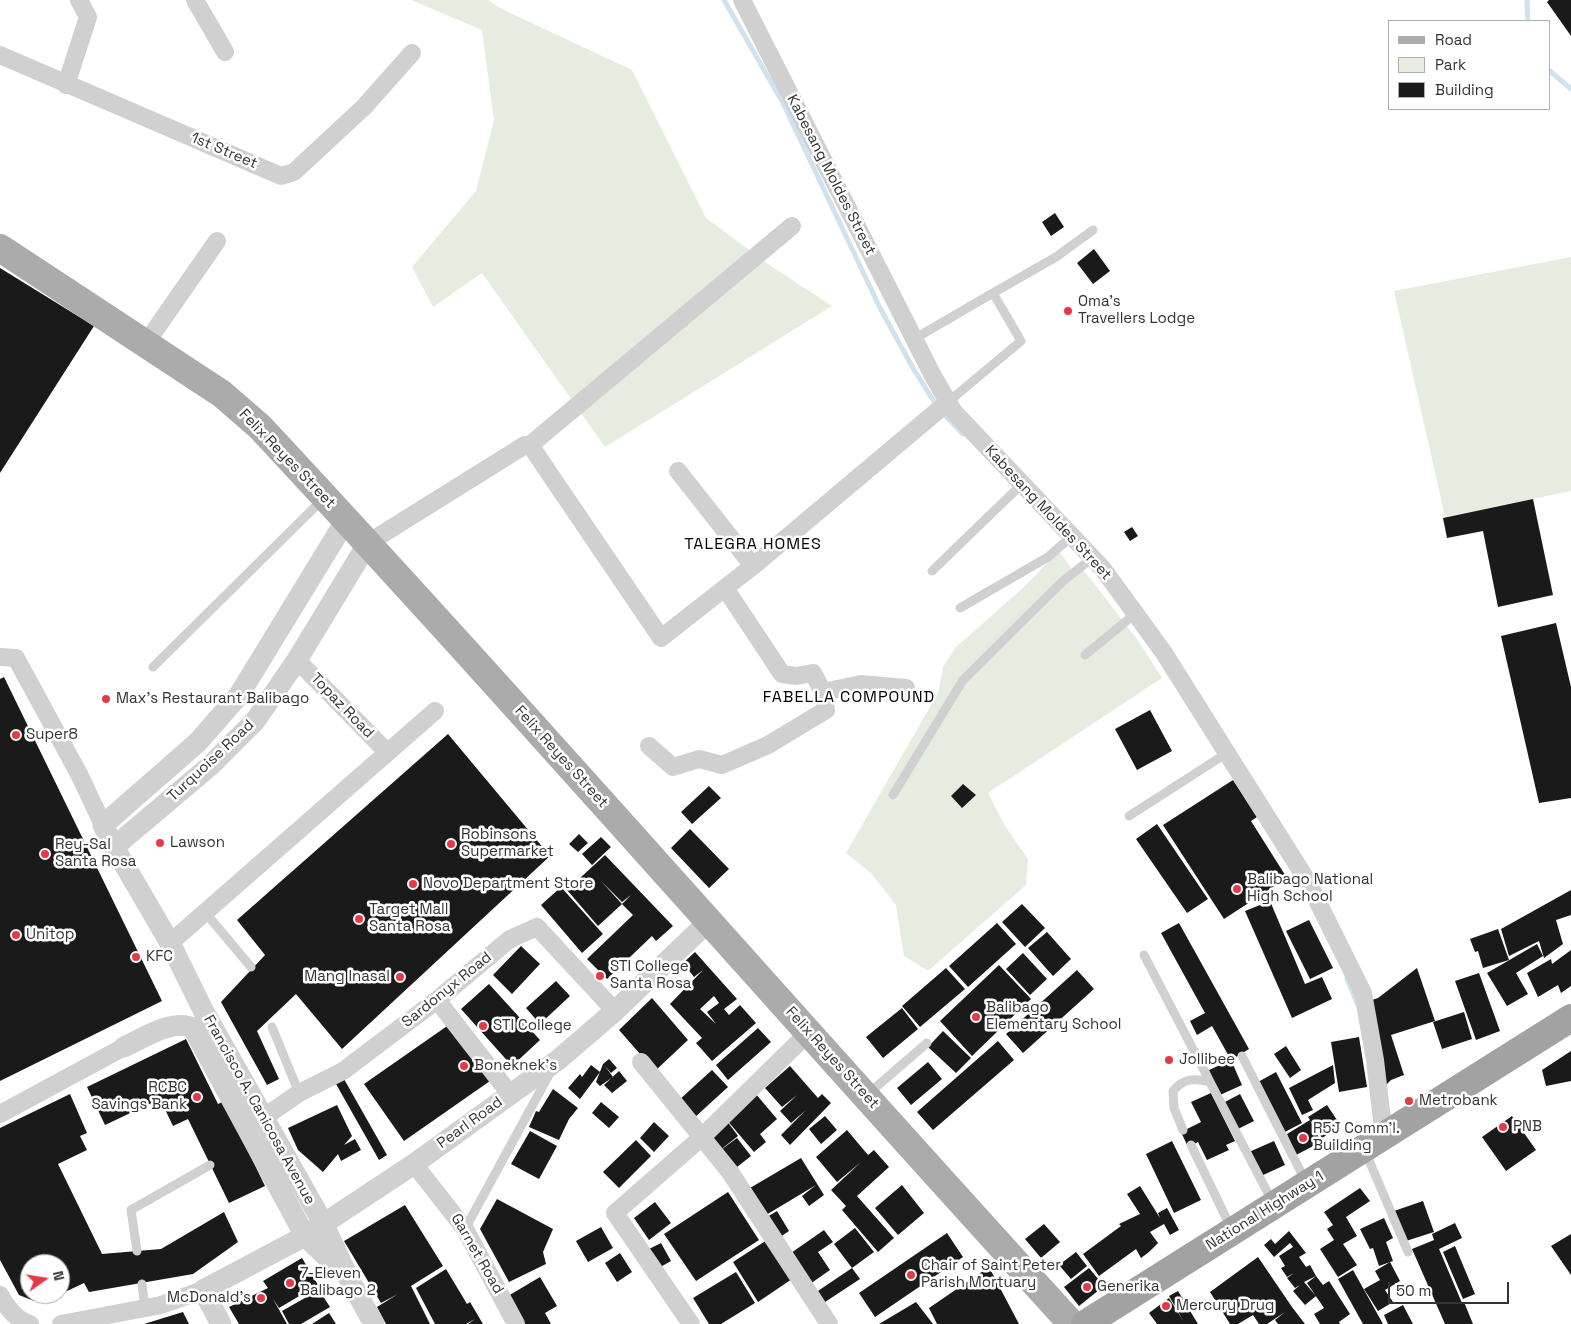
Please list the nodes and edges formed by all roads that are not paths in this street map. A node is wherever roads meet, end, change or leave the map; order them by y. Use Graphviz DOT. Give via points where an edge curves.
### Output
graph roads {
  1 [pos="79,0"];
  2 [pos="196,0"];
  3 [pos="742,0"];
  4 [pos="225,52"];
  5 [pos="412,53"];
  6 [pos="0,55"];
  7 [pos="66,85"];
  8 [pos="792,226"];
  9 [pos="1093,230"];
  10 [pos="217,241"];
  11 [pos="0,248"];
  12 [pos="993,293"];
  13 [pos="914,339"];
  14 [pos="146,343"];
  15 [pos="942,406"];
  16 [pos="530,445"];
  17 [pos="678,471"];
  18 [pos="1022,484"];
  19 [pos="325,497"];
  20 [pos="346,520"];
  21 [pos="1072,536"];
  22 [pos="368,544"];
  23 [pos="1092,558"];
  24 [pos="753,566"];
  25 [pos="932,570"];
  26 [pos="724,588"];
  27 [pos="960,608"];
  28 [pos="1135,614"];
  29 [pos="1085,655"];
  30 [pos="8,657"];
  31 [pos="304,666"];
  32 [pos="153,667"];
  33 [pos="906,688"];
  34 [pos="823,692"];
  35 [pos="435,711"];
  36 [pos="649,746"];
  37 [pos="387,752"];
  38 [pos="1227,753"];
  39 [pos="893,795"];
  40 [pos="1129,816"];
  41 [pos="103,825"];
  42 [pos="114,847"];
  43 [pos="204,911"];
  44 [pos="710,920"];
  45 [pos="170,943"];
  46 [pos="1144,955"];
  47 [pos="252,966"];
  48 [pos="185,972"];
  49 [pos="437,1000"];
  50 [pos="615,1011"];
  51 [pos="1571,1018"];
  52 [pos="272,1027"];
  53 [pos="808,1032"];
  54 [pos="926,1044"];
  55 [pos="124,1047"];
  56 [pos="1242,1056"];
  57 [pos="558,1060"];
  58 [pos="641,1062"];
  59 [pos="1210,1082"];
  60 [pos="299,1093"];
  61 [pos="510,1094"];
  62 [pos="866,1096"];
  63 [pos="0,1114"];
  64 [pos="263,1118"];
  65 [pos="1183,1130"];
  66 [pos="702,1137"];
  67 [pos="1374,1143"];
  68 [pos="1191,1145"];
  69 [pos="414,1164"];
  70 [pos="210,1165"];
  71 [pos="1307,1184"];
  72 [pos="1274,1205"];
  73 [pos="323,1223"];
  74 [pos="465,1229"];
  75 [pos="1233,1231"];
  76 [pos="305,1236"];
  77 [pos="137,1251"];
  78 [pos="1408,1252"];
  79 [pos="348,1277"];
  80 [pos="142,1284"];
  81 [pos="203,1290"];
  82 [pos="0,1295"];
  83 [pos="145,1308"];
  84 [pos="30,1324"];
  85 [pos="61,1324"];
  86 [pos="221,1324"];
  87 [pos="374,1324"];
  88 [pos="516,1324"];
  89 [pos="691,1324"];
  90 [pos="828,1324"];
  91 [pos="1072,1324"];
  92 [pos="1085,1324"];
  1 -- 7 [label="street" via="88,17"];
  2 -- 4 [label="street"];
  3 -- 13 [label="street, Kabesang Moldes Street"];
  5 -- 7 [label="street, 1st Street" via="364,107 288,176 281,176"];
  6 -- 7 [label="street, 1st Street"];
  8 -- 16 [label="street"];
  9 -- 12 [label="lane" via="1056,257"];
  10 -- 14 [label="street"];
  11 -- 14 [label="main road, Felix Reyes Street"];
  12 -- 13 [label="lane"];
  12 -- 15 [label="lane" via="1021,341"];
  13 -- 15 [label="street, Kabesang Moldes Street"];
  14 -- 19 [label="main road, Felix Reyes Street" via="222,394 260,427"];
  15 -- 18 [label="street, Kabesang Moldes Street" via="954,412"];
  15 -- 24 [label="street"];
  16 -- 22 [label="street" via="524,445"];
  16 -- 26 [label="street" via="659,638"];
  17 -- 24 [label="street"];
  18 -- 21 [label="street, Kabesang Moldes Street"];
  18 -- 25 [label="lane"];
  19 -- 20 [label="main road, Felix Reyes Street"];
  19 -- 32 [label="lane"];
  20 -- 22 [label="main road, Felix Reyes Street"];
  20 -- 41 [label="street, Turquoise Road" via="239,695 198,742"];
  21 -- 23 [label="street, Kabesang Moldes Street"];
  21 -- 27 [label="lane" via="1048,557"];
  22 -- 31 [label="street, Turquoise Road"];
  22 -- 44 [label="main road, Felix Reyes Street"];
  23 -- 28 [label="street, Kabesang Moldes Street"];
  23 -- 39 [label="lane" via="1062,582 963,680"];
  24 -- 26 [label="street"];
  26 -- 34 [label="street" via="782,674 813,673"];
  28 -- 29 [label="lane"];
  28 -- 38 [label="street, Kabesang Moldes Street" via="1164,653"];
  30 -- 41 [label="street" via="80,776"];
  31 -- 37 [label="street, Topaz Road"];
  31 -- 42 [label="street, Turquoise Road" via="211,765"];
  33 -- 34 [label="street" via="861,684"];
  34 -- 36 [label="street" via="826,710 768,745 722,765 699,759 673,767"];
  35 -- 37 [label="street"];
  37 -- 43 [label="street"];
  38 -- 40 [label="lane"];
  38 -- 67 [label="street, Kabesang Moldes Street" via="1308,882 1363,993 1375,1060"];
  41 -- 42 [label="street"];
  42 -- 45 [label="street"];
  43 -- 45 [label="street"];
  43 -- 47 [label="lane"];
  44 -- 50 [label="street, Pearl Road"];
  44 -- 53 [label="main road, Felix Reyes Street"];
  45 -- 48 [label="street, Francisco A. Canicosa Avenue"];
  46 -- 59 [label="lane"];
  48 -- 55 [label="street" via="186,1003 177,1014"];
  48 -- 64 [label="street, Francisco A. Canicosa Avenue"];
  49 -- 50 [label="street, Sardonyx Road" via="510,939 537,927"];
  49 -- 60 [label="street, Sardonyx Road" via="343,1071"];
  49 -- 61 [label="street"];
  50 -- 57 [label="street, Pearl Road"];
  51 -- 67 [label="highway, National Highway 1"];
  52 -- 60 [label="lane"];
  53 -- 62 [label="main road, Felix Reyes Street"];
  53 -- 66 [label="street"];
  54 -- 62 [label="lane"];
  55 -- 63 [label="street"];
  55 -- 76 [label="street, Francisco A. Canicosa Avenue" via="175,1025 185,1024 193,1028 248,1143"];
  56 -- 71 [label="lane"];
  57 -- 61 [label="street, Pearl Road"];
  57 -- 74 [label="lane"];
  58 -- 66 [label="street"];
  59 -- 65 [label="lane" via="1188,1079 1173,1091 1174,1108"];
  59 -- 72 [label="lane"];
  60 -- 64 [label="street, Sardonyx Road"];
  61 -- 69 [label="street, Pearl Road"];
  62 -- 91 [label="main road, Felix Reyes Street"];
  64 -- 73 [label="street, Francisco A. Canicosa Avenue"];
  66 -- 89 [label="street" via="616,1213"];
  66 -- 90 [label="street" via="730,1172"];
  67 -- 71 [label="highway, National Highway 1"];
  67 -- 78 [label="lane"];
  68 -- 75 [label="lane"];
  69 -- 73 [label="street, Pearl Road"];
  69 -- 74 [label="street, Garnet Road"];
  70 -- 77 [label="lane" via="131,1210"];
  71 -- 72 [label="highway, National Highway 1"];
  72 -- 75 [label="highway, National Highway 1"];
  73 -- 76 [label="street, Pearl Road"];
  73 -- 79 [label="street, Francisco A. Canicosa Avenue"];
  74 -- 88 [label="street, Garnet Road"];
  75 -- 92 [label="highway, National Highway 1"];
  76 -- 79 [label="street, Francisco A. Canicosa Avenue"];
  76 -- 81 [label="street, Pearl Road"];
  79 -- 87 [label="street, Francisco A. Canicosa Avenue"];
  80 -- 83 [label="lane"];
  81 -- 83 [label="street"];
  81 -- 86 [label="street"];
  82 -- 84 [label="street" via="6,1306"];
  83 -- 85 [label="street"];
}
